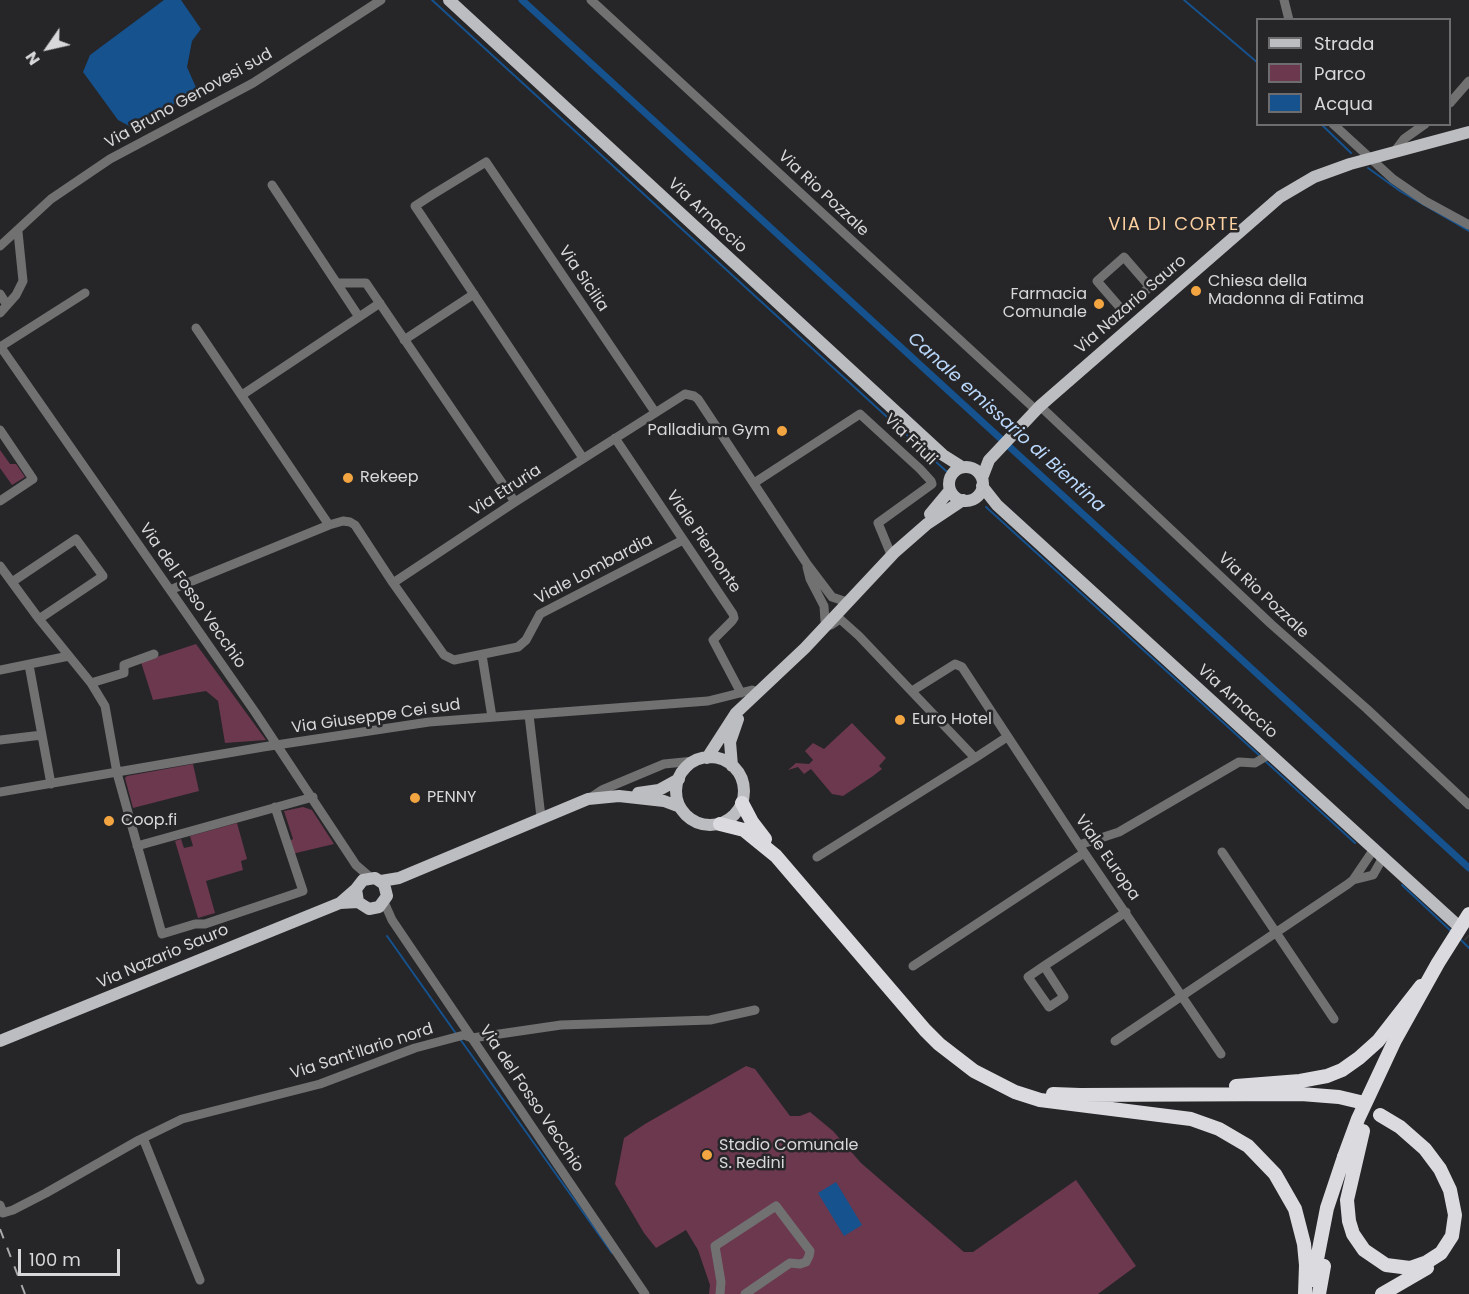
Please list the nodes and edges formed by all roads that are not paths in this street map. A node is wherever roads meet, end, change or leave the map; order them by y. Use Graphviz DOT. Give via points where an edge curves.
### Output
graph roads {
  1 [pos="381,0"];
  2 [pos="449,0"];
  3 [pos="591,0"];
  4 [pos="1284,0"];
  5 [pos="1288,18"];
  6 [pos="1469,81"];
  7 [pos="1451,101"];
  8 [pos="1335,126"];
  9 [pos="1422,126"];
  10 [pos="1469,132"];
  11 [pos="1395,151"];
  12 [pos="1368,158"];
  13 [pos="272,185"];
  14 [pos="1469,225"];
  15 [pos="18,232"];
  16 [pos="0,246"];
  17 [pos="1169,270"];
  18 [pos="337,283"];
  19 [pos="1150,287"];
  20 [pos="85,293"];
  21 [pos="0,294"];
  22 [pos="474,294"];
  23 [pos="380,303"];
  24 [pos="7,305"];
  25 [pos="1126,308"];
  26 [pos="0,313"];
  27 [pos="359,316"];
  28 [pos="1141,318"];
  29 [pos="1104,327"];
  30 [pos="196,328"];
  31 [pos="404,340"];
  32 [pos="0,347"];
  33 [pos="242,395"];
  34 [pos="1038,408"];
  35 [pos="655,412"];
  36 [pos="0,430"];
  37 [pos="615,438"];
  38 [pos="583,458"];
  39 [pos="991,459"];
  40 [pos="962,469"];
  41 [pos="754,483"];
  42 [pos="980,487"];
  43 [pos="950,490"];
  44 [pos="963,500"];
  45 [pos="0,501"];
  46 [pos="515,502"];
  47 [pos="329,525"];
  48 [pos="683,540"];
  49 [pos="890,552"];
  50 [pos="807,564"];
  51 [pos="0,566"];
  52 [pos="12,582"];
  53 [pos="393,583"];
  54 [pos="170,590"];
  55 [pos="846,602"];
  56 [pos="39,619"];
  57 [pos="825,621"];
  58 [pos="859,636"];
  59 [pos="813,639"];
  60 [pos="154,654"];
  61 [pos="482,654"];
  62 [pos="69,656"];
  63 [pos="30,665"];
  64 [pos="783,667"];
  65 [pos="0,670"];
  66 [pos="91,683"];
  67 [pos="912,691"];
  68 [pos="758,692"];
  69 [pos="741,693"];
  70 [pos="746,705"];
  71 [pos="529,714"];
  72 [pos="492,717"];
  73 [pos="42,735"];
  74 [pos="1007,737"];
  75 [pos="0,740"];
  76 [pos="278,746"];
  77 [pos="707,758"];
  78 [pos="975,758"];
  79 [pos="1265,758"];
  80 [pos="694,761"];
  81 [pos="732,766"];
  82 [pos="117,773"];
  83 [pos="679,779"];
  84 [pos="51,784"];
  85 [pos="0,792"];
  86 [pos="619,796"];
  87 [pos="313,797"];
  88 [pos="588,799"];
  89 [pos="742,803"];
  90 [pos="1469,805"];
  91 [pos="275,807"];
  92 [pos="680,807"];
  93 [pos="541,818"];
  94 [pos="720,824"];
  95 [pos="137,846"];
  96 [pos="1081,849"];
  97 [pos="1222,852"];
  98 [pos="816,857"];
  99 [pos="1375,862"];
  100 [pos="1394,872"];
  101 [pos="1353,880"];
  102 [pos="372,892"];
  103 [pos="1126,912"];
  104 [pos="1469,914"];
  105 [pos="1455,923"];
  106 [pos="1469,930"];
  107 [pos="1276,932"];
  108 [pos="1438,963"];
  109 [pos="913,966"];
  110 [pos="1044,966"];
  111 [pos="1183,995"];
  112 [pos="755,1010"];
  113 [pos="1334,1019"];
  114 [pos="468,1037"];
  115 [pos="0,1041"];
  116 [pos="1115,1041"];
  117 [pos="1221,1054"];
  118 [pos="1088,1095"];
  119 [pos="1040,1100"];
  120 [pos="1363,1131"];
  121 [pos="143,1138"];
  122 [pos="1348,1158"];
  123 [pos="1,1209"];
  124 [pos="200,1280"];
  125 [pos="645,1294"];
  126 [pos="720,1294"];
  127 [pos="745,1294"];
  128 [pos="1305,1294"];
  129 [pos="1311,1294"];
  130 [pos="1319,1294"];
  131 [pos="1382,1294"];
  1 -- 15 [label="street, Via Bruno Genovesi sud" via="254,83 110,159 51,200"];
  2 -- 40 [label="main road, Via Arnaccio"];
  3 -- 34 [label="street, Via Rio Pozzale"];
  4 -- 5 [label="street"];
  6 -- 7 [label="street"];
  8 -- 12 [label="street"];
  9 -- 11 [label="street"];
  10 -- 11 [label="main road, Via Nazario Sauro"];
  11 -- 12 [label="main road, Via Nazario Sauro"];
  12 -- 14 [label="street" via="1407,189"];
  12 -- 28 [label="main road, Via Nazario Sauro" via="1314,177 1280,197"];
  13 -- 18 [label="street"];
  15 -- 16 [label="street, Via Bruno Genovesi sud"];
  15 -- 24 [label="street" via="23,281"];
  17 -- 19 [label="street"];
  18 -- 23 [label="street" via="366,283"];
  18 -- 27 [label="street"];
  19 -- 25 [label="street"];
  19 -- 25 [label="street" via="1124,257 1097,281"];
  20 -- 32 [label="street"];
  21 -- 24 [label="street"];
  22 -- 31 [label="street"];
  22 -- 35 [label="street, Via Sicilia" via="416,207 486,162"];
  22 -- 38 [label="street"];
  23 -- 27 [label="street"];
  23 -- 31 [label="street"];
  24 -- 26 [label="street"];
  25 -- 28 [label="street"];
  25 -- 29 [label="street"];
  27 -- 33 [label="street"];
  28 -- 34 [label="main road, Via Nazario Sauro"];
  30 -- 33 [label="street"];
  31 -- 46 [label="street"];
  32 -- 54 [label="street, Via del Fosso Vecchio"];
  33 -- 47 [label="street"];
  34 -- 39 [label="main road, Via Nazario Sauro"];
  34 -- 90 [label="street, Via Rio Pozzale"];
  35 -- 37 [label="street, Via Etruria"];
  35 -- 41 [label="street, Via Etruria" via="682,395 694,396"];
  36 -- 45 [label="street" via="33,479"];
  37 -- 38 [label="street, Via Etruria"];
  37 -- 48 [label="street, Viale Piemonte"];
  38 -- 46 [label="street, Via Etruria"];
  39 -- 40 [label="main road, Via Nazario Sauro"];
  39 -- 42 [label="main road, Via Nazario Sauro"];
  40 -- 42 [label="main road"];
  40 -- 43 [label="main road" via="949,480"];
  41 -- 49 [label="street, Via Friuli" via="860,414 931,481 931,487 878,523"];
  41 -- 50 [label="street, Via Etruria"];
  42 -- 44 [label="main road" via="970,500"];
  42 -- 79 [label="main road, Via Arnaccio"];
  43 -- 44 [label="main road"];
  43 -- 49 [label="main road"];
  44 -- 55 [label="main road" via="907,541"];
  46 -- 53 [label="street, Via Etruria"];
  47 -- 53 [label="street" via="353,522"];
  47 -- 54 [label="street"];
  48 -- 61 [label="street, Viale Lombardia" via="540,614 518,647"];
  48 -- 69 [label="street, Viale Piemonte" via="734,618 713,640"];
  49 -- 55 [label="main road"];
  50 -- 55 [label="street, Via Etruria" via="832,597"];
  50 -- 57 [label="street, Via Etruria" via="825,610"];
  51 -- 52 [label="street"];
  52 -- 56 [label="street"];
  52 -- 56 [label="street" via="76,539 103,576"];
  53 -- 61 [label="street, Viale Lombardia" via="446,658"];
  54 -- 76 [label="street, Via del Fosso Vecchio"];
  55 -- 57 [label="main road"];
  55 -- 58 [label="street" via="847,616"];
  55 -- 59 [label="main road"];
  56 -- 62 [label="street"];
  57 -- 64 [label="main road"];
  58 -- 59 [label="street" via="839,619"];
  58 -- 67 [label="street"];
  59 -- 64 [label="main road"];
  60 -- 66 [label="street" via="124,665 124,673"];
  61 -- 72 [label="street"];
  62 -- 63 [label="street"];
  62 -- 66 [label="street"];
  63 -- 65 [label="street"];
  63 -- 73 [label="street"];
  64 -- 68 [label="main road"];
  66 -- 82 [label="street" via="107,713"];
  67 -- 74 [label="street, Viale Europa" via="955,664 962,668"];
  67 -- 78 [label="street"];
  68 -- 69 [label="street, Via Giuseppe Cei sud"];
  68 -- 70 [label="main road"];
  69 -- 71 [label="street, Via Giuseppe Cei sud" via="708,702"];
  70 -- 77 [label="main road" via="731,719"];
  70 -- 81 [label="main road" via="731,734"];
  71 -- 72 [label="street, Via Giuseppe Cei sud"];
  71 -- 93 [label="street"];
  72 -- 76 [label="street, Via Giuseppe Cei sud" via="429,722"];
  73 -- 75 [label="street"];
  73 -- 84 [label="street"];
  74 -- 78 [label="street"];
  74 -- 96 [label="street, Viale Europa"];
  76 -- 82 [label="street, Via Giuseppe Cei sud"];
  76 -- 87 [label="street, Via del Fosso Vecchio"];
  77 -- 80 [label="main road, Via Nazario Sauro"];
  77 -- 81 [label="main road"];
  78 -- 98 [label="street"];
  79 -- 96 [label="street" via="1256,763 1239,762 1119,832"];
  79 -- 99 [label="main road, Via Arnaccio"];
  80 -- 83 [label="main road, Via Nazario Sauro"];
  80 -- 88 [label="street, Via Nazario Sauro" via="664,764"];
  81 -- 89 [label="main road" via="742,782"];
  82 -- 84 [label="street, Via Giuseppe Cei sud"];
  82 -- 95 [label="street"];
  83 -- 86 [label="main road, Via Nazario Sauro" via="660,790"];
  83 -- 92 [label="main road" via="676,793"];
  84 -- 85 [label="street, Via Giuseppe Cei sud"];
  86 -- 88 [label="main road, Via Nazario Sauro"];
  86 -- 92 [label="main road, Via Nazario Sauro" via="664,801"];
  87 -- 91 [label="street"];
  87 -- 102 [label="street, Via del Fosso Vecchio"];
  88 -- 93 [label="main road, Via Nazario Sauro"];
  89 -- 94 [label="main road" via="734,816"];
  89 -- 118 [label="highway" via="761,834 917,1016 957,1054 1020,1087 1052,1094"];
  91 -- 95 [label="street"];
  91 -- 95 [label="street" via="303,891 204,924 162,934"];
  92 -- 94 [label="main road, Via Nazario Sauro" via="699,823"];
  93 -- 102 [label="main road, Via Nazario Sauro"];
  94 -- 119 [label="highway" via="744,830 776,856 939,1044 987,1079"];
  96 -- 103 [label="street, Viale Europa"];
  96 -- 109 [label="street"];
  97 -- 107 [label="street"];
  99 -- 100 [label="main road, Via Arnaccio"];
  99 -- 100 [label="street"];
  99 -- 101 [label="street"];
  99 -- 101 [label="street"];
  100 -- 105 [label="main road, Via Arnaccio"];
  101 -- 107 [label="street"];
  102 -- 114 [label="street, Via del Fosso Vecchio"];
  102 -- 115 [label="main road, Via Nazario Sauro"];
  103 -- 110 [label="street"];
  103 -- 111 [label="street, Viale Europa"];
  104 -- 108 [label="highway, bridge"];
  106 -- 120 [label="highway" via="1409,1034"];
  107 -- 111 [label="street"];
  107 -- 113 [label="street"];
  108 -- 118 [label="highway, bridge" via="1378,1041 1342,1070 1283,1083"];
  108 -- 122 [label="highway, bridge" via="1380,1070"];
  111 -- 116 [label="street"];
  111 -- 117 [label="street, Viale Europa"];
  112 -- 114 [label="street, Via Sant'Ilario nord" via="710,1020 561,1025"];
  114 -- 121 [label="street, Via Sant'Ilario nord" via="415,1048 320,1084 182,1119"];
  114 -- 125 [label="street, Via del Fosso Vecchio"];
  118 -- 119 [label="highway" via="1301,1094 1339,1097 1359,1104 1322,1099"];
  119 -- 128 [label="highway" via="1191,1119 1248,1146 1275,1174 1294,1209 1304,1244"];
  120 -- 122 [label="highway"];
  120 -- 131 [label="highway" via="1347,1200 1353,1233 1364,1250 1381,1263 1403,1268 1418,1266 1433,1259 1450,1240 1455,1220 1445,1178 1425,1149 1380,1113 1419,1137 1442,1162 1456,1191 1460,1219 1452,1245 1437,1262"];
  121 -- 123 [label="street, Via Sant'Ilario nord" via="44,1194"];
  121 -- 124 [label="street"];
  122 -- 129 [label="highway" via="1323,1228"];
  122 -- 130 [label="highway"];
  126 -- 127 [label="street" via="715,1246 776,1206 810,1251 809,1256 806,1262 790,1263"];
}
